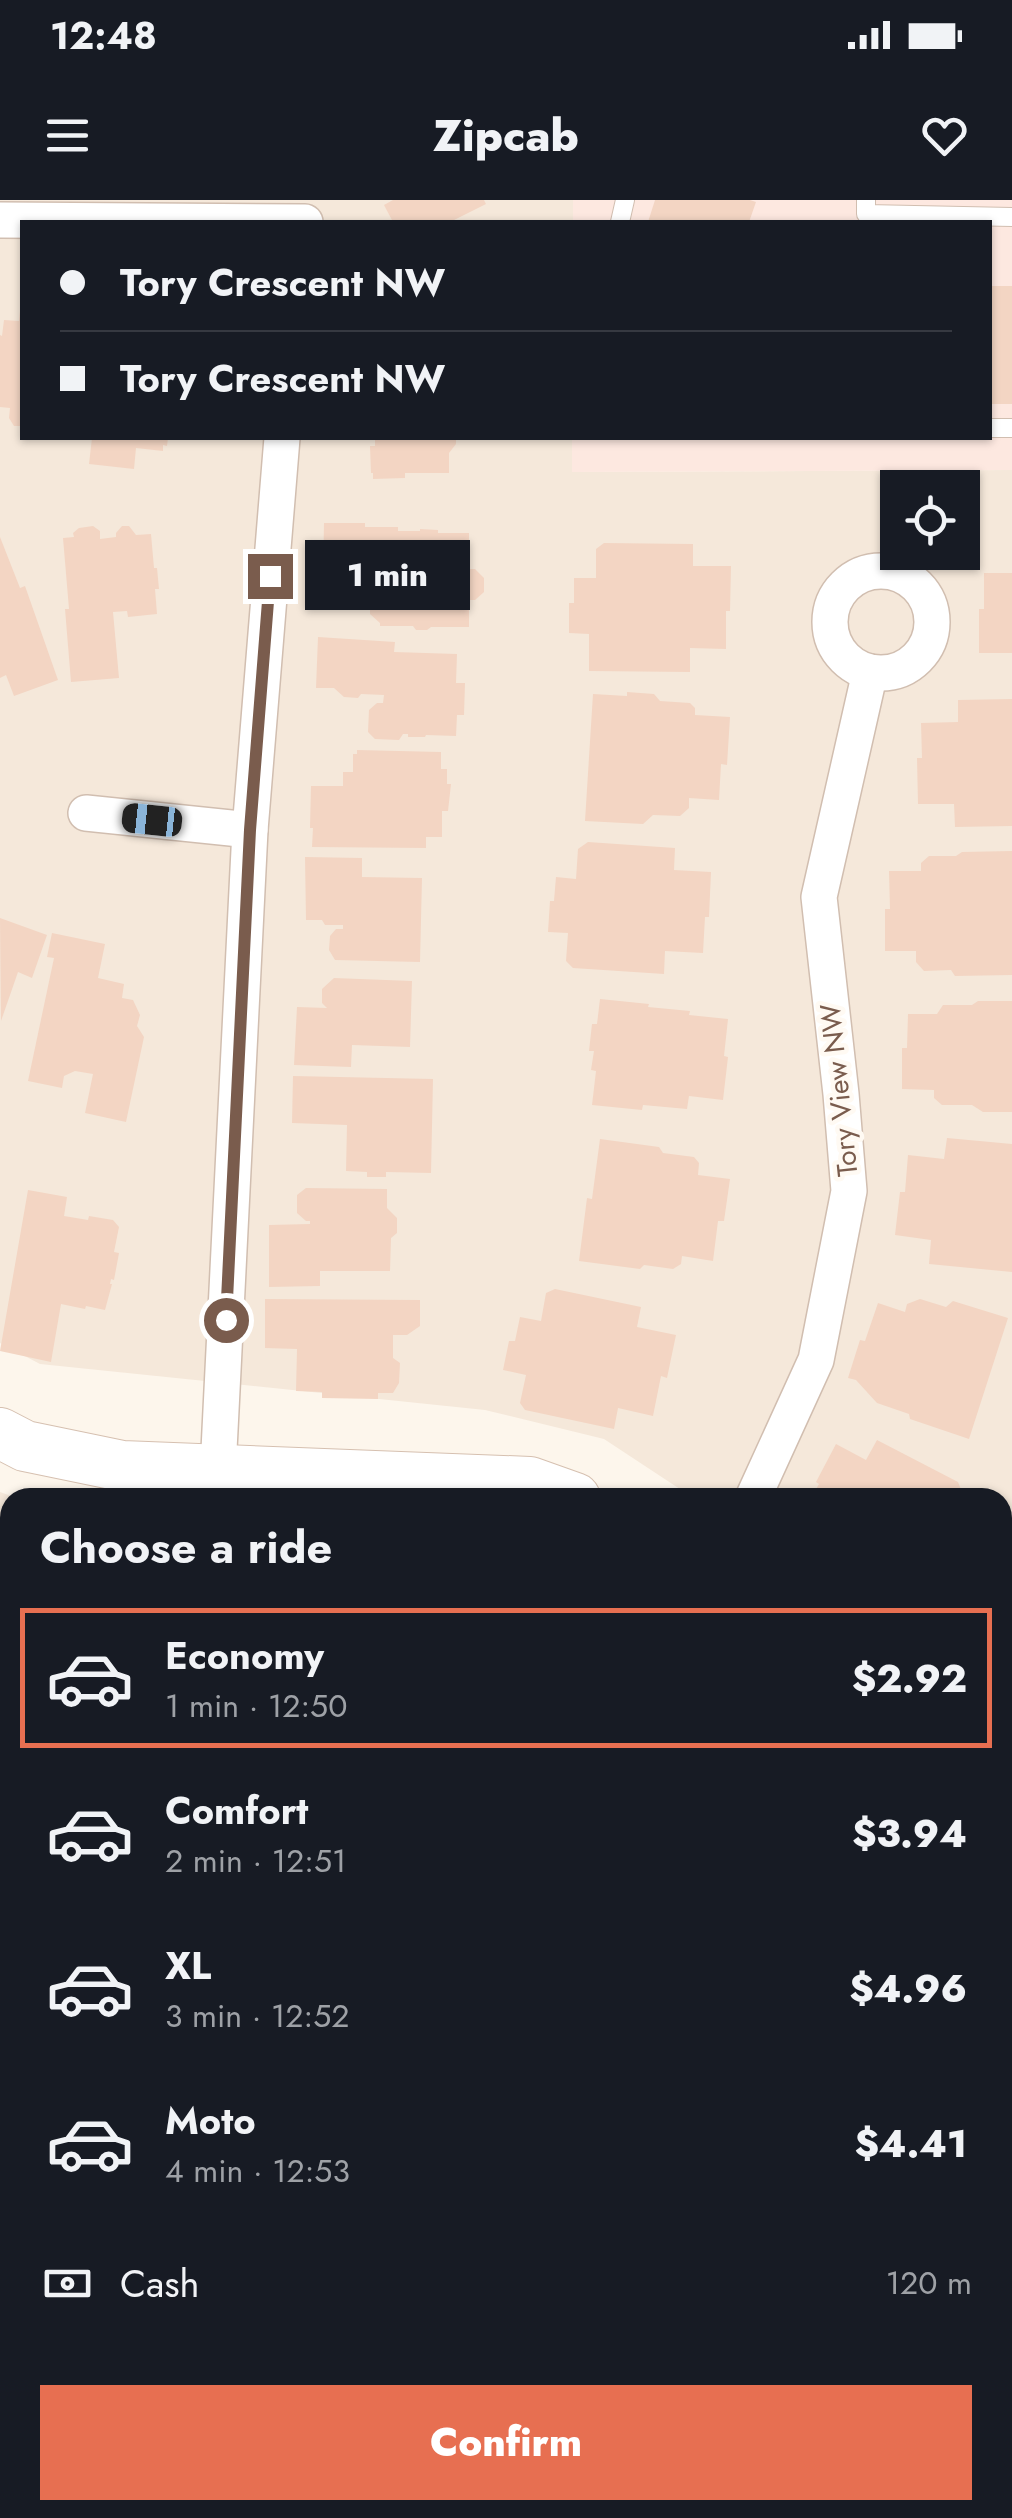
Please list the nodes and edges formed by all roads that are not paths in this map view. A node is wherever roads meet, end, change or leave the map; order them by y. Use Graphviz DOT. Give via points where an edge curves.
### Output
graph roads {
  1 [pos="863,215"];
  2 [pos="1012,217"];
  3 [pos="282,440"];
  4 [pos="870,672"];
  5 [pos="86,813"];
  6 [pos="250,830"];
  7 [pos="0,1434"];
  8 [pos="218,1470"];
  9 [pos="546,1488"];
  10 [pos="758,1488"];
  1 -- 2 [label="lane"];
  3 -- 6 [label="street"];
  4 -- 10 [label="street, Tory View NW" via="819,897 849,1191 816,1360"];
  5 -- 6 [label="street"];
  6 -- 8 [label="street"];
  7 -- 8 [label="street" via="25,1446 122,1466"];
  8 -- 9 [label="street" via="530,1482"];
}
